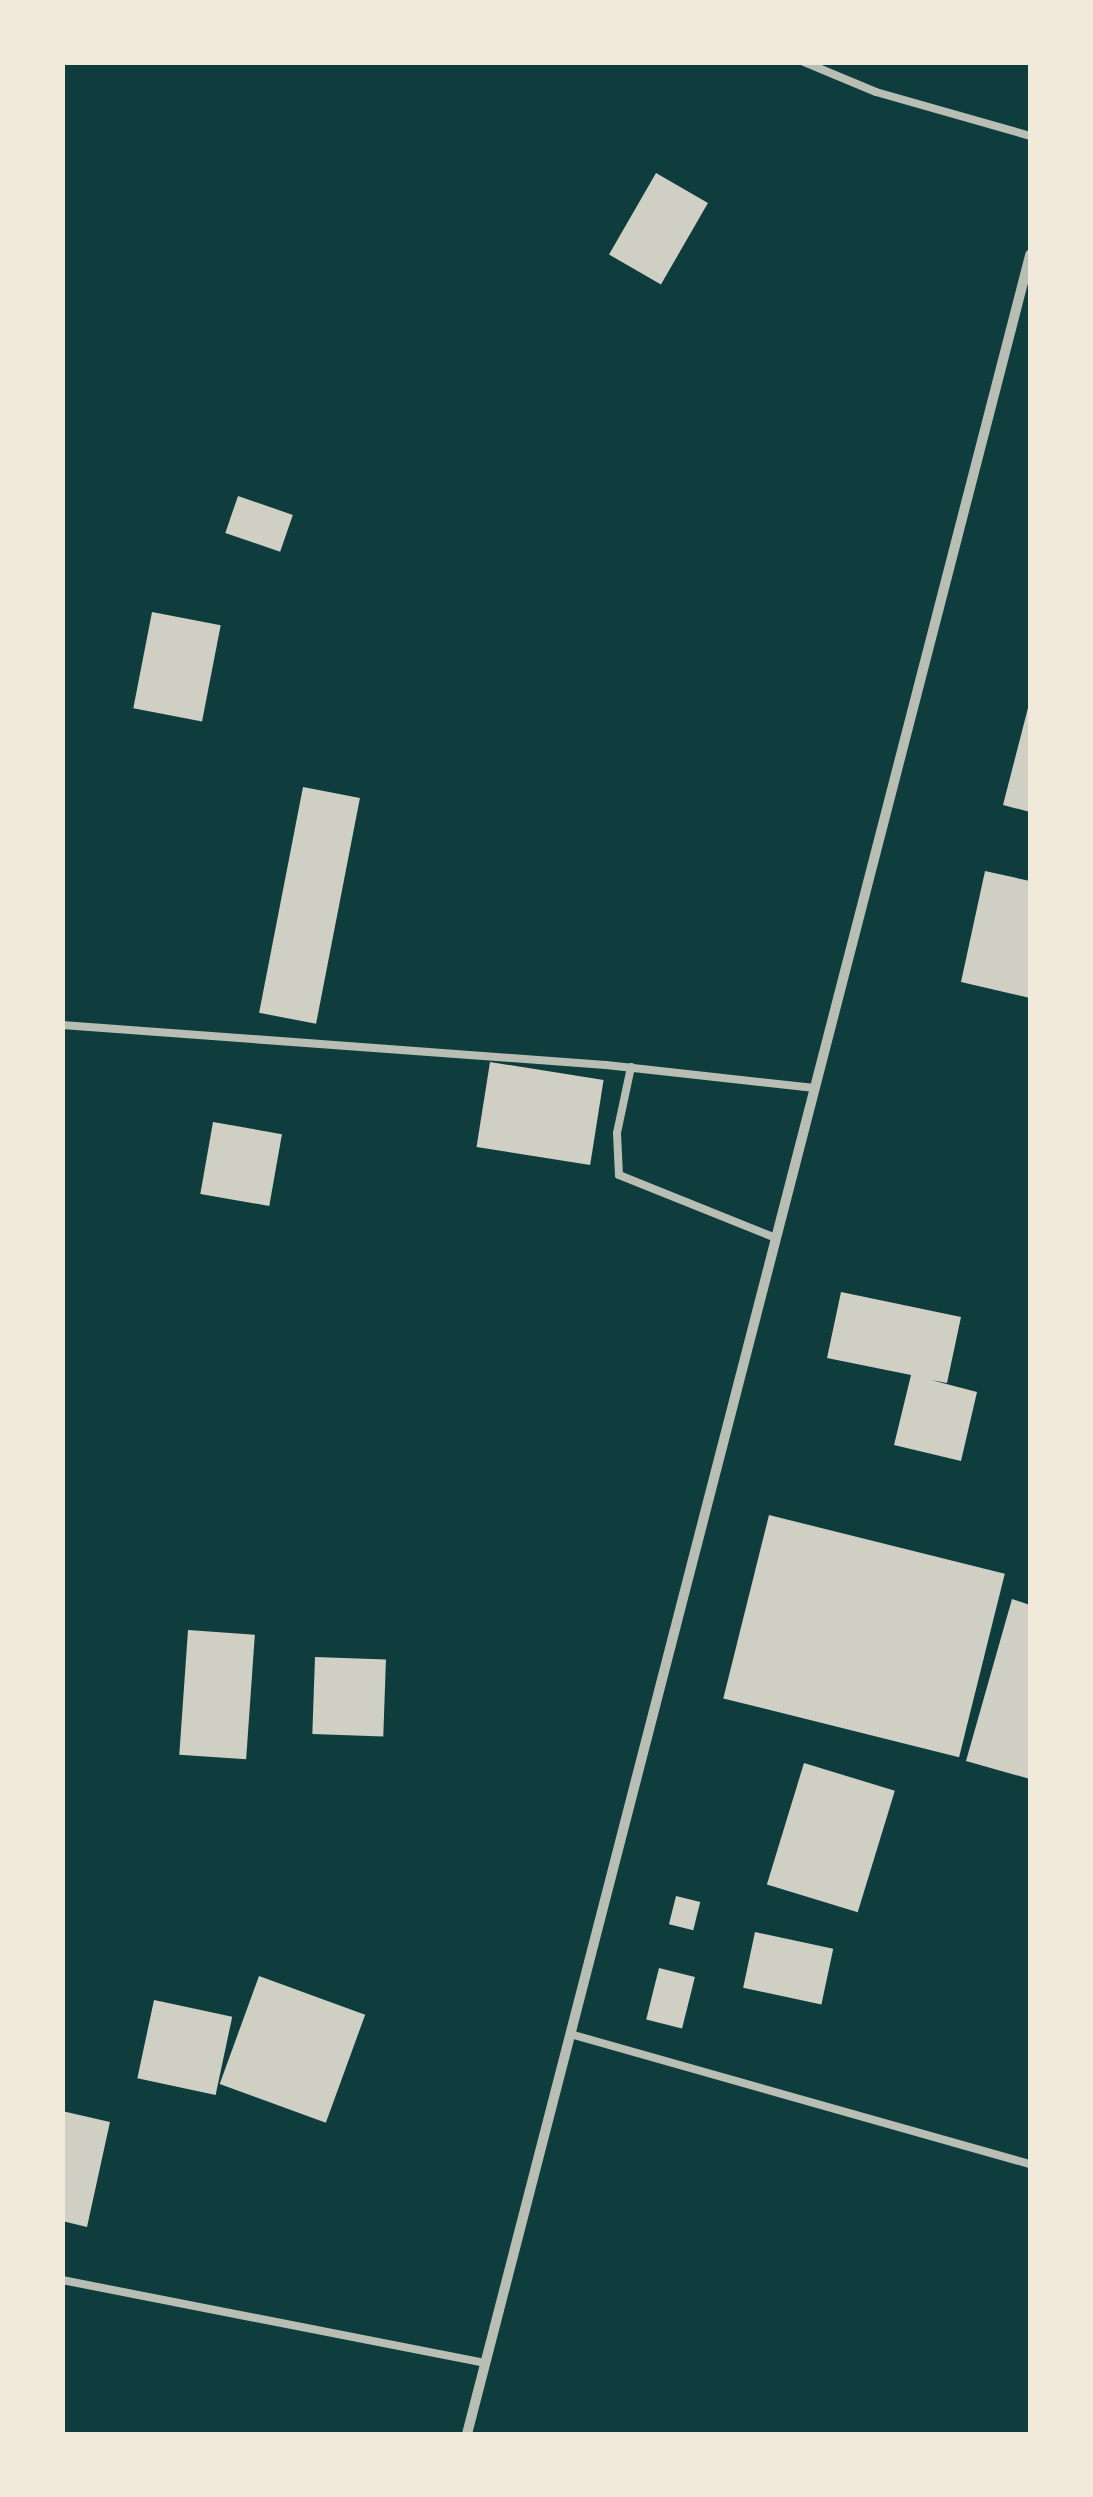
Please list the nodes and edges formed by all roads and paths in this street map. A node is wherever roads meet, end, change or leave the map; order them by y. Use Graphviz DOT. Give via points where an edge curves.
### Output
graph roads {
  1 [pos="804,62"];
  2 [pos="1030,136"];
  3 [pos="1030,255"];
  4 [pos="62,1025"];
  5 [pos="631,1067"];
  6 [pos="815,1088"];
  7 [pos="776,1238"];
  8 [pos="570,2034"];
  9 [pos="1030,2164"];
  10 [pos="62,2280"];
  11 [pos="486,2363"];
  12 [pos="467,2434"];
  1 -- 2 [label="lane" via="876,92"];
  3 -- 6 [label="street"];
  4 -- 5 [label="lane"];
  5 -- 6 [label="lane"];
  5 -- 7 [label="lane" via="617,1133 619,1175"];
  6 -- 7 [label="street"];
  7 -- 8 [label="street"];
  8 -- 9 [label="lane"];
  8 -- 11 [label="street"];
  10 -- 11 [label="lane"];
  11 -- 12 [label="street"];
}
